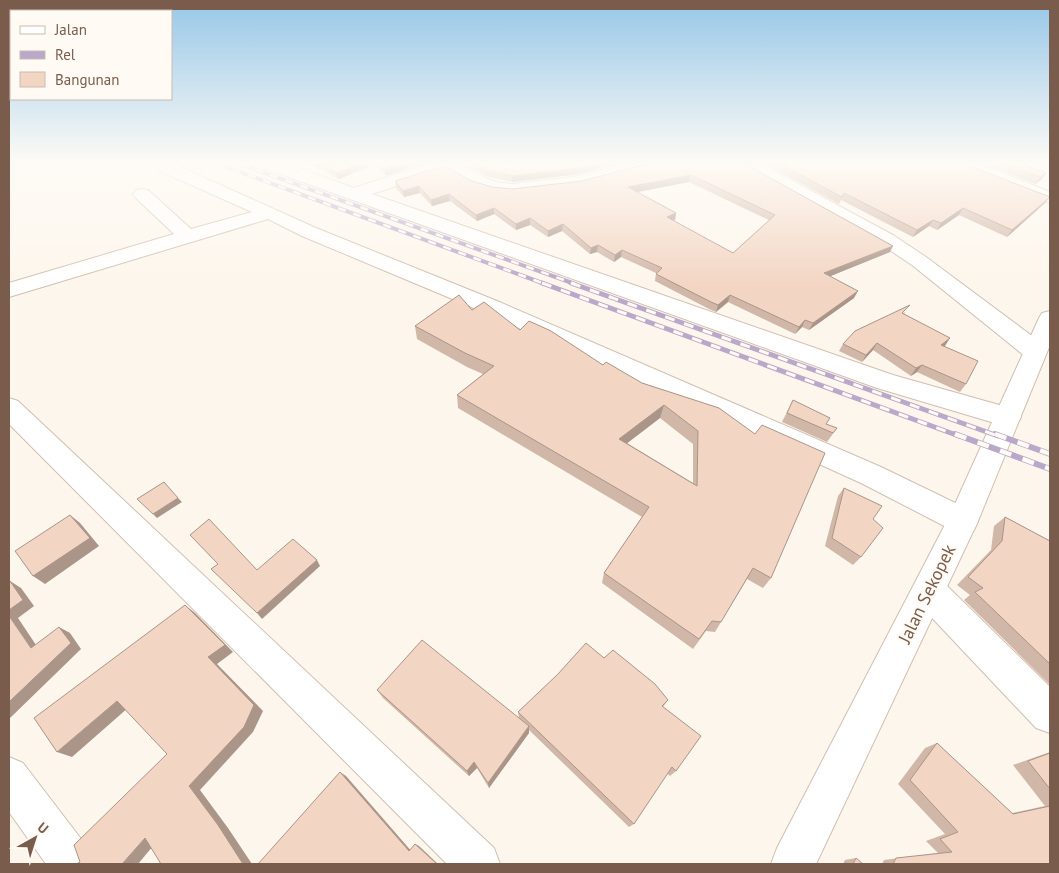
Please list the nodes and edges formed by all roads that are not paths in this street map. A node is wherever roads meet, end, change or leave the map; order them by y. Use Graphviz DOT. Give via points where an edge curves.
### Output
graph roads {
  1 [pos="154,205"];
  2 [pos="251,205"];
  3 [pos="383,205"];
  4 [pos="823,205"];
  5 [pos="270,213"];
  6 [pos="187,236"];
  7 [pos="9,290"];
  8 [pos="1050,318"];
  9 [pos="1035,351"];
  10 [pos="9,408"];
  11 [pos="1008,416"];
  12 [pos="963,521"];
  13 [pos="928,591"];
  14 [pos="1050,714"];
  15 [pos="9,776"];
  16 [pos="72,864"];
  17 [pos="478,864"];
  18 [pos="793,864"];
  1 -- 6 [label="street"];
  2 -- 5 [label="street"];
  3 -- 11 [label="street" via="886,382"];
  4 -- 9 [label="street" via="919,261"];
  5 -- 6 [label="street"];
  5 -- 12 [label="street" via="871,475"];
  6 -- 7 [label="street"];
  8 -- 9 [label="street, Jalan Sekopek"];
  9 -- 11 [label="street, Jalan Sekopek"];
  10 -- 17 [label="street"];
  11 -- 12 [label="street, Jalan Sekopek"];
  12 -- 13 [label="street, Jalan Sekopek"];
  13 -- 14 [label="street"];
  13 -- 18 [label="street, Jalan Sekopek"];
  15 -- 16 [label="street"];
}
